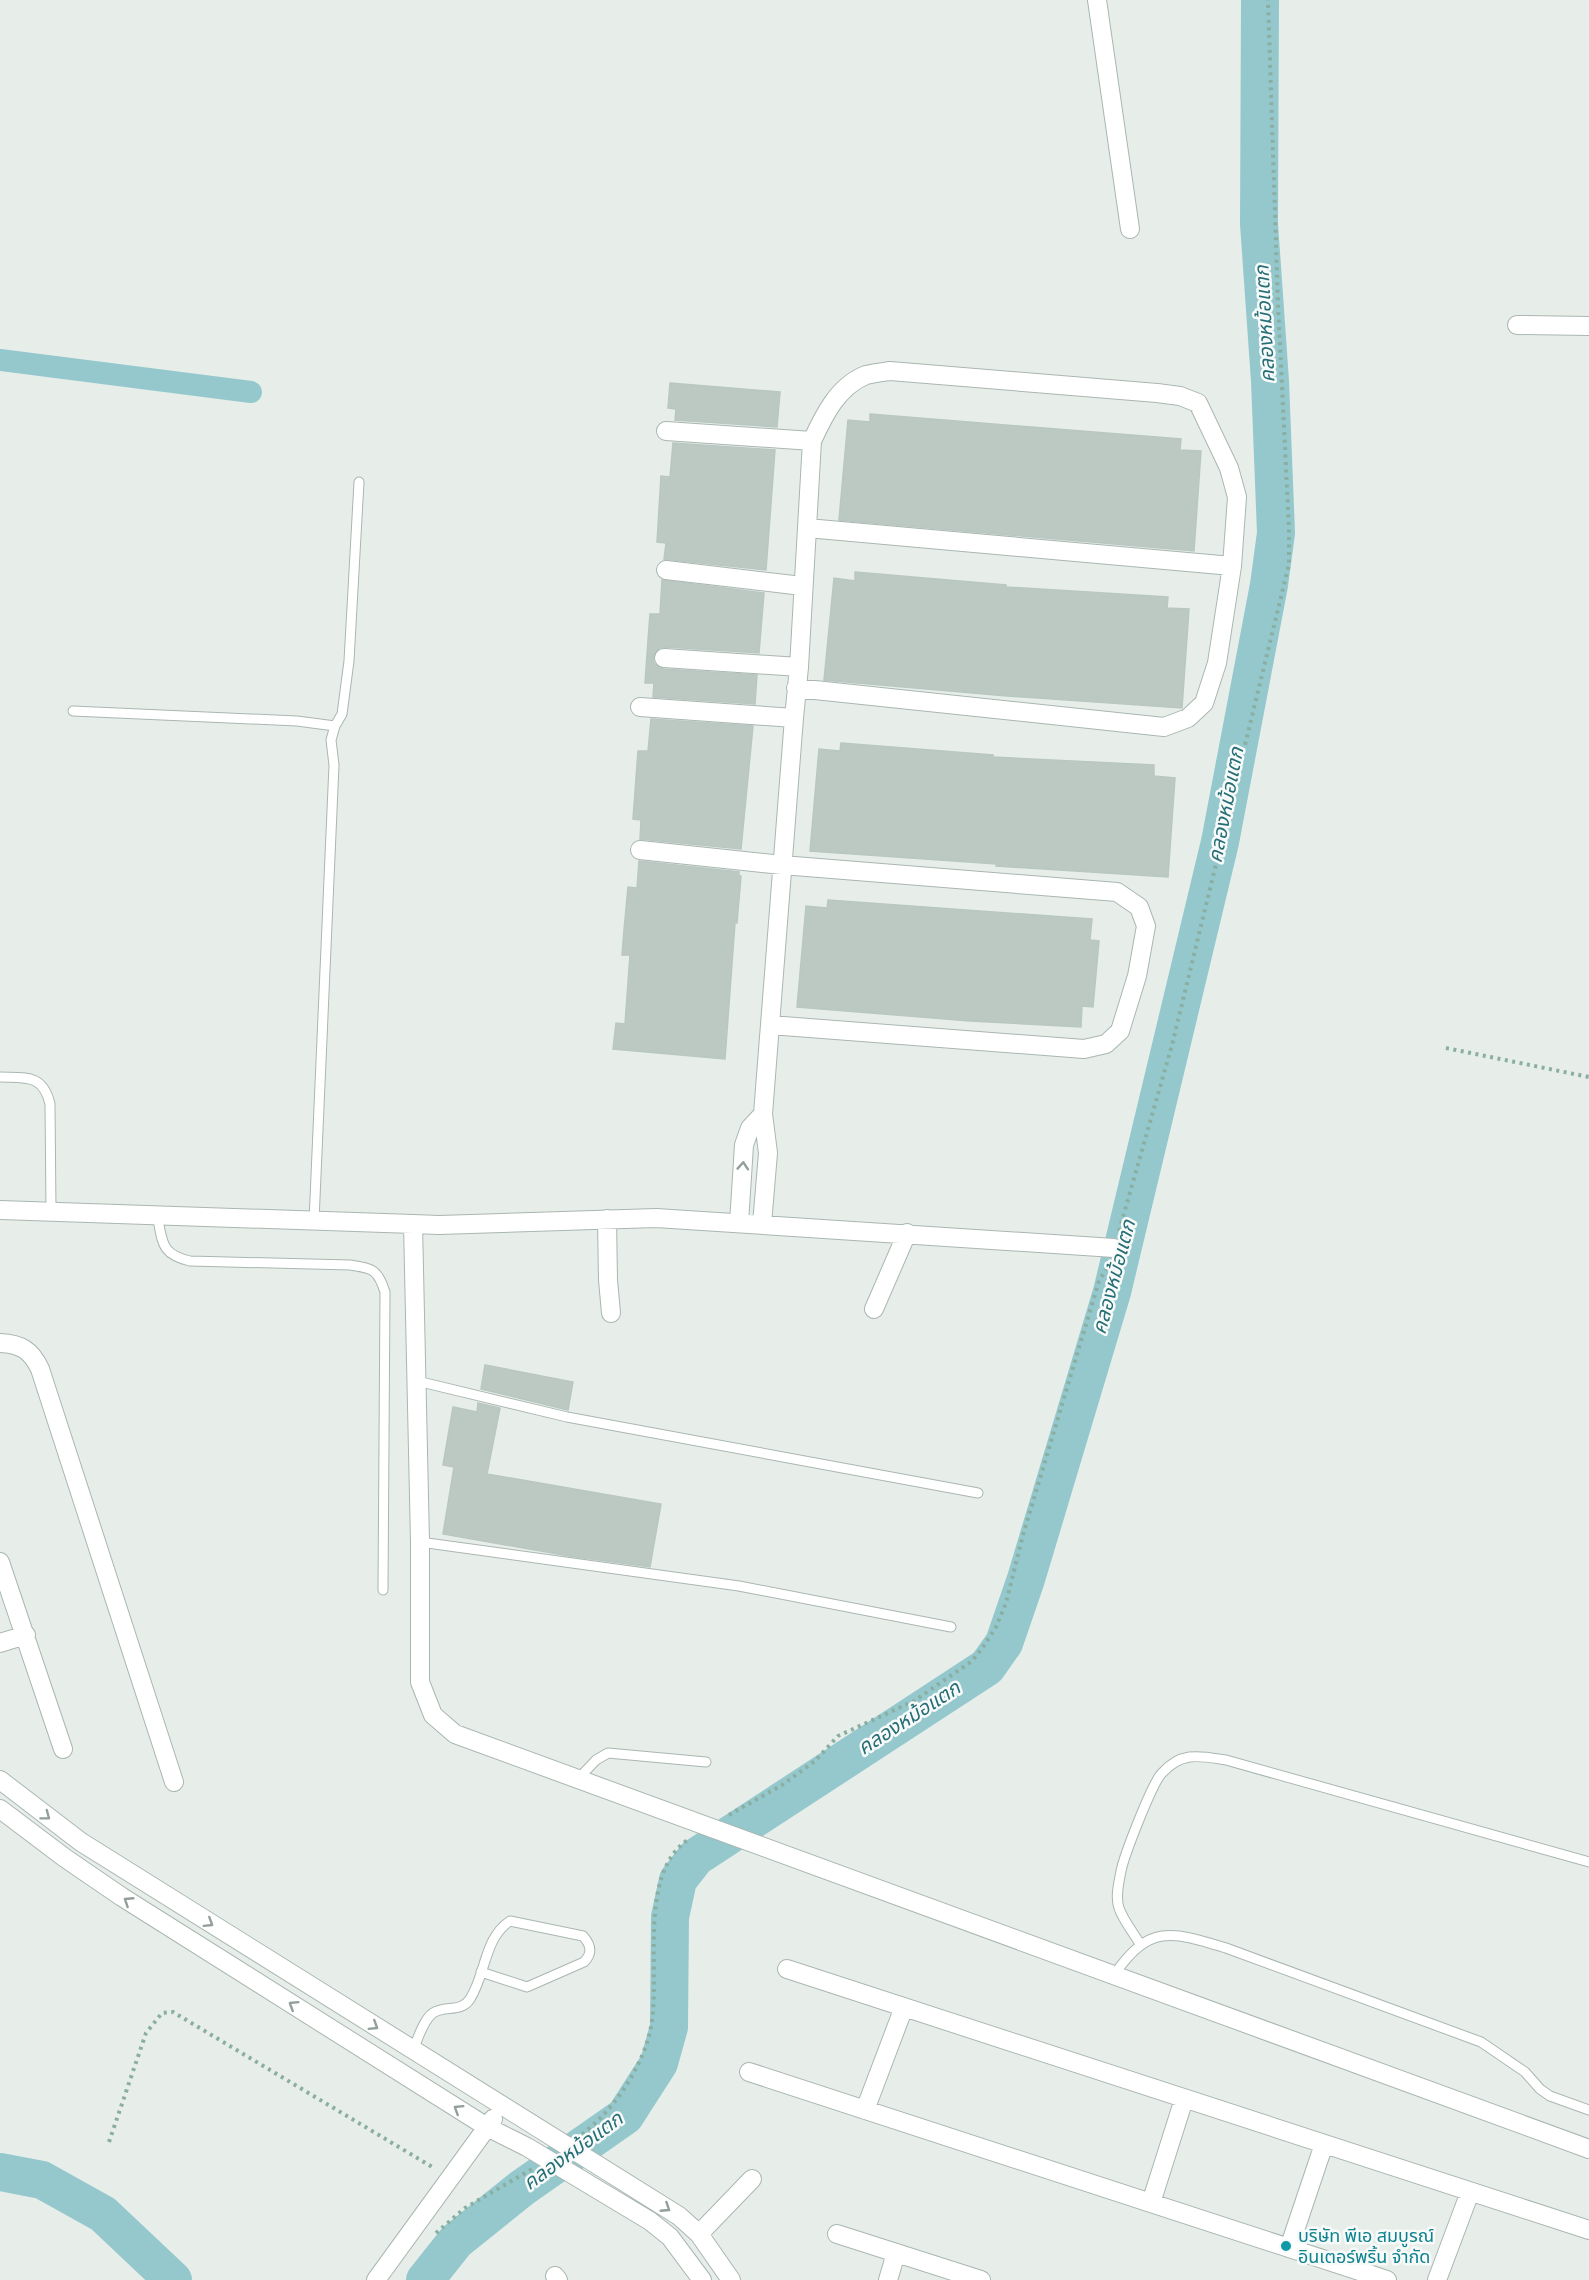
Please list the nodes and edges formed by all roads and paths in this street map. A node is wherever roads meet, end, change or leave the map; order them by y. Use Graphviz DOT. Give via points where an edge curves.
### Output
graph roads {
  1 [pos="1097,0"];
  2 [pos="1130,229"];
  3 [pos="1517,325"];
  4 [pos="1589,326"];
  5 [pos="666,431"];
  6 [pos="812,441"];
  7 [pos="359,482"];
  8 [pos="807,528"];
  9 [pos="1232,566"];
  10 [pos="666,570"];
  11 [pos="802,586"];
  12 [pos="664,658"];
  13 [pos="799,666"];
  14 [pos="796,688"];
  15 [pos="640,707"];
  16 [pos="73,711"];
  17 [pos="794,718"];
  18 [pos="334,726"];
  19 [pos="640,850"];
  20 [pos="782,865"];
  21 [pos="770,1025"];
  22 [pos="1446,1048"];
  23 [pos="0,1077"];
  24 [pos="1589,1077"];
  25 [pos="763,1114"];
  26 [pos="0,1210"];
  27 [pos="51,1211"];
  28 [pos="157,1215"];
  29 [pos="607,1219"];
  30 [pos="314,1221"];
  31 [pos="739,1223"];
  32 [pos="413,1224"];
  33 [pos="762,1224"];
  34 [pos="907,1233"];
  35 [pos="1114,1248"];
  36 [pos="874,1309"];
  37 [pos="611,1313"];
  38 [pos="0,1343"];
  39 [pos="417,1381"];
  40 [pos="978,1493"];
  41 [pos="420,1542"];
  42 [pos="0,1562"];
  43 [pos="383,1590"];
  44 [pos="951,1627"];
  45 [pos="26,1635"];
  46 [pos="0,1643"];
  47 [pos="63,1749"];
  48 [pos="706,1762"];
  49 [pos="578,1779"];
  50 [pos="0,1780"];
  51 [pos="174,1782"];
  52 [pos="0,1809"];
  53 [pos="720,1820"];
  54 [pos="694,1836"];
  55 [pos="81,1842"];
  56 [pos="65,1858"];
  57 [pos="1589,1862"];
  58 [pos="1140,1944"];
  59 [pos="270,1961"];
  60 [pos="787,1969"];
  61 [pos="481,1972"];
  62 [pos="1114,1975"];
  63 [pos="259,1983"];
  64 [pos="904,2007"];
  65 [pos="413,2050"];
  66 [pos="749,2072"];
  67 [pos="1184,2098"];
  68 [pos="503,2106"];
  69 [pos="865,2109"];
  70 [pos="1589,2110"];
  71 [pos="487,2127"];
  72 [pos="579,2136"];
  73 [pos="109,2142"];
  74 [pos="1324,2144"];
  75 [pos="1589,2149"];
  76 [pos="534,2168"];
  77 [pos="450,2178"];
  78 [pos="752,2179"];
  79 [pos="1470,2192"];
  80 [pos="1151,2203"];
  81 [pos="1589,2230"];
  82 [pos="434,2234"];
  83 [pos="699,2234"];
  84 [pos="837,2234"];
  85 [pos="1289,2248"];
  86 [pos="896,2253"];
  87 [pos="376,2280"];
  88 [pos="702,2280"];
  89 [pos="731,2280"];
  90 [pos="888,2280"];
  91 [pos="981,2280"];
  92 [pos="1387,2280"];
  93 [pos="1437,2280"];
  1 -- 2 [label="street"];
  3 -- 4 [label="street"];
  5 -- 6 [label="street"];
  6 -- 8 [label="street"];
  6 -- 9 [label="street" via="828,408 847,388 866,375 890,371 1179,396 1198,403 1229,468 1237,497"];
  7 -- 18 [label="lane" via="349,661 342,714"];
  8 -- 9 [label="street"];
  8 -- 11 [label="street"];
  9 -- 14 [label="street" via="1217,663 1204,703 1188,718 1164,727"];
  10 -- 11 [label="street"];
  11 -- 13 [label="street"];
  12 -- 13 [label="street"];
  13 -- 14 [label="street"];
  14 -- 17 [label="street"];
  15 -- 17 [label="street"];
  16 -- 18 [label="lane"];
  17 -- 20 [label="street"];
  18 -- 30 [label="lane"];
  19 -- 20 [label="street"];
  20 -- 21 [label="street"];
  20 -- 21 [label="street" via="1117,892 1139,907 1146,926 1137,976 1120,1031 1106,1044 1084,1049"];
  21 -- 25 [label="street"];
  22 -- 24 [label="path"];
  23 -- 27 [label="lane" via="28,1078 47,1090"];
  31 -- 25 [label="street, one-way" via="744,1145 750,1128"];
  25 -- 33 [label="street" via="768,1153"];
  26 -- 27 [label="street"];
  27 -- 28 [label="street"];
  28 -- 30 [label="street"];
  28 -- 43 [label="lane" via="164,1245 174,1257 190,1261 350,1265 369,1268 380,1276 385,1292"];
  29 -- 31 [label="street"];
  29 -- 32 [label="street"];
  29 -- 37 [label="street"];
  30 -- 32 [label="street"];
  31 -- 33 [label="street"];
  32 -- 39 [label="street"];
  33 -- 34 [label="street"];
  34 -- 35 [label="street"];
  34 -- 36 [label="street"];
  35 -- 53 [label="path" via="1099,1281 1006,1603 983,1647 972,1661 914,1701 838,1736 815,1761 782,1785"];
  38 -- 51 [label="street" via="27,1349 40,1369"];
  39 -- 40 [label="lane" via="567,1417"];
  39 -- 41 [label="street"];
  41 -- 44 [label="lane" via="739,1586"];
  41 -- 49 [label="street" via="420,1682 434,1715 455,1734"];
  42 -- 45 [label="street"];
  45 -- 46 [label="street"];
  45 -- 47 [label="street"];
  48 -- 49 [label="lane" via="608,1753"];
  49 -- 62 [label="street"];
  50 -- 55 [label="street, one-way"];
  52 -- 56 [label="street"];
  54 -- 72 [label="path" via="672,1854 654,1912 650,2036 636,2069 614,2102"];
  55 -- 56 [label="street"];
  55 -- 59 [label="street, one-way"];
  63 -- 56 [label="street, one-way"];
  57 -- 58 [label="lane" via="1226,1760 1194,1755 1161,1773 1121,1869 1119,1907"];
  58 -- 62 [label="lane"];
  58 -- 70 [label="lane" via="1165,1934 1226,1947 1481,2042 1525,2072 1550,2096"];
  59 -- 63 [label="street"];
  59 -- 65 [label="street, one-way"];
  60 -- 64 [label="street"];
  61 -- 61 [label="lane" via="527,1987 584,1962 591,1950 583,1936 510,1921 495,1935"];
  61 -- 65 [label="lane" via="470,1999 461,2008 434,2013"];
  62 -- 75 [label="street"];
  71 -- 63 [label="street, one-way"];
  64 -- 67 [label="street"];
  64 -- 69 [label="street"];
  65 -- 68 [label="street"];
  66 -- 69 [label="street"];
  67 -- 74 [label="street"];
  67 -- 80 [label="street"];
  68 -- 71 [label="street"];
  68 -- 83 [label="street, one-way" via="680,2216"];
  69 -- 80 [label="street"];
  71 -- 77 [label="street"];
  71 -- 88 [label="street" via="650,2221 670,2238"];
  73 -- 77 [label="path" via="146,2033 162,2013 173,2012"];
  74 -- 79 [label="street"];
  74 -- 85 [label="street"];
  76 -- 82 [label="path" via="465,2208"];
  77 -- 87 [label="street"];
  78 -- 83 [label="street"];
  79 -- 81 [label="street"];
  79 -- 93 [label="street"];
  80 -- 85 [label="street"];
  83 -- 89 [label="street"];
  84 -- 86 [label="street"];
  85 -- 92 [label="street"];
  86 -- 90 [label="street"];
  86 -- 91 [label="street"];
}
